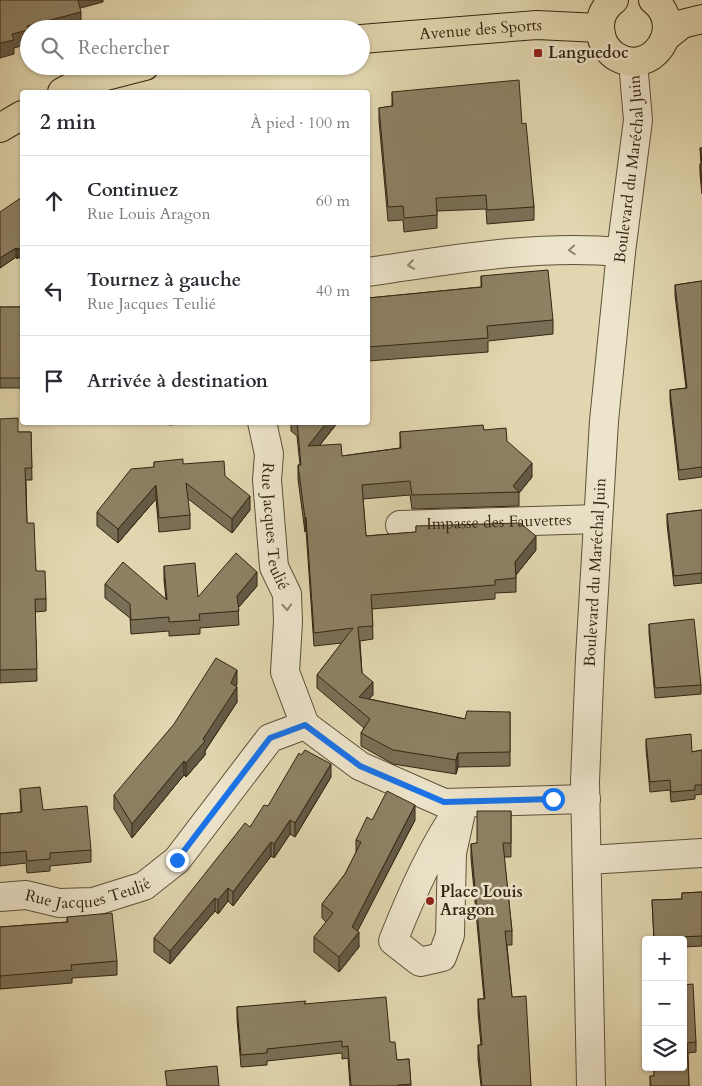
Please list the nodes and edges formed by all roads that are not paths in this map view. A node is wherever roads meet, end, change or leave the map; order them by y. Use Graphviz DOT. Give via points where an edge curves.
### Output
graph roads {
  1 [pos="614,0"];
  2 [pos="654,0"];
  3 [pos="702,19"];
  4 [pos="599,28"];
  5 [pos="667,36"];
  6 [pos="370,38"];
  7 [pos="633,62"];
  8 [pos="109,75"];
  9 [pos="66,90"];
  10 [pos="20,116"];
  11 [pos="0,128"];
  12 [pos="621,252"];
  13 [pos="370,272"];
  14 [pos="263,425"];
  15 [pos="598,519"];
  16 [pos="400,526"];
  17 [pos="305,725"];
  18 [pos="586,799"];
  19 [pos="463,803"];
  20 [pos="702,854"];
  21 [pos="588,860"];
  22 [pos="0,897"];
  23 [pos="591,1086"];
  1 -- 4 [label="main road" via="602,15"];
  2 -- 5 [label="main road" via="665,14"];
  3 -- 5 [label="main road" via="682,24"];
  4 -- 6 [label="main road, Avenue des Sports" via="537,25"];
  4 -- 7 [label="main road" via="602,41 610,52"];
  5 -- 7 [label="main road" via="655,54"];
  7 -- 12 [label="street, Boulevard du Maréchal Juin" via="638,120"];
  8 -- 9 [label="main road" via="78,83"];
  10 -- 11 [label="main road"];
  12 -- 13 [label="street, one-way" via="587,249 463,258"];
  12 -- 15 [label="street, Boulevard du Maréchal Juin"];
  14 -- 17 [label="street, Rue Jacques Teulié, one-way" via="268,454 274,567 287,594 285,672"];
  15 -- 16 [label="street, Impasse des Fauvettes"];
  15 -- 18 [label="street, Boulevard du Maréchal Juin"];
  17 -- 19 [label="street" via="360,766 444,802"];
  17 -- 22 [label="street, Rue Jacques Teulié" via="270,738 177,860 144,886 93,902 58,903 26,895"];
  18 -- 19 [label="street"];
  18 -- 21 [label="street, Boulevard du Maréchal Juin"];
  19 -- 19 [label="street" via="446,826 393,941 420,962 442,957 450,936 452,853"];
  20 -- 21 [label="street"];
  21 -- 23 [label="street, Boulevard du Maréchal Juin"];
}
